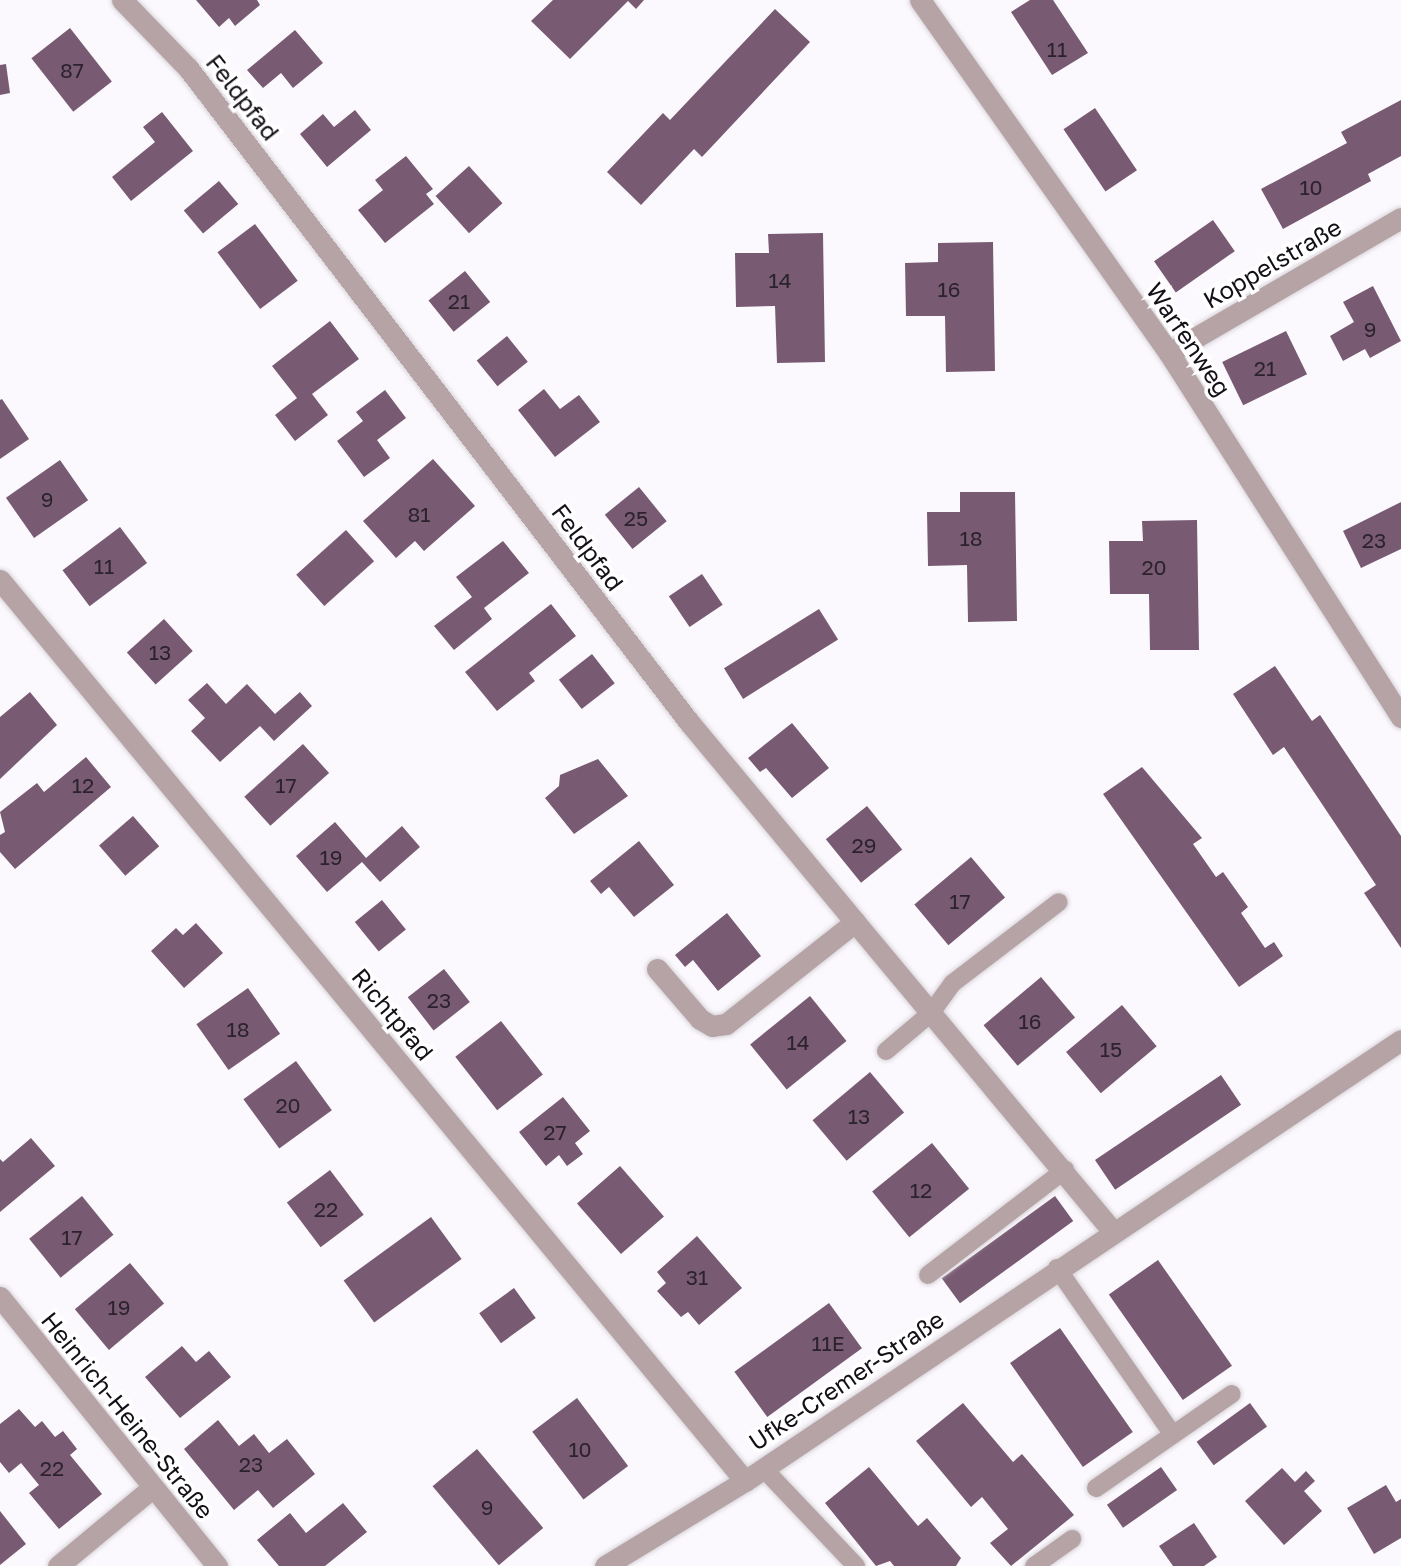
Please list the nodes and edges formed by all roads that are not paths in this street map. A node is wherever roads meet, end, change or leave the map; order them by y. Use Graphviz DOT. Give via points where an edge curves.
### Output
graph roads {
  1 [pos="122,0"];
  2 [pos="920,0"];
  3 [pos="1401,218"];
  4 [pos="1169,353"];
  5 [pos="0,580"];
  6 [pos="1401,717"];
  7 [pos="1059,902"];
  8 [pos="855,922"];
  9 [pos="657,970"];
  10 [pos="931,1013"];
  11 [pos="1401,1040"];
  12 [pos="886,1051"];
  13 [pos="1065,1170"];
  14 [pos="1112,1230"];
  15 [pos="1056,1268"];
  16 [pos="928,1275"];
  17 [pos="0,1297"];
  18 [pos="1232,1394"];
  19 [pos="1173,1435"];
  20 [pos="764,1469"];
  21 [pos="745,1481"];
  22 [pos="152,1488"];
  23 [pos="1096,1488"];
  24 [pos="1072,1539"];
  25 [pos="58,1566"];
  26 [pos="217,1566"];
  27 [pos="605,1566"];
  28 [pos="856,1566"];
  29 [pos="1034,1566"];
  1 -- 8 [label="street, Feldpfad" via="188,68 689,722"];
  2 -- 4 [label="street, Warfenweg"];
  3 -- 4 [label="street, Koppelstraße"];
  4 -- 6 [label="street, Warfenweg"];
  5 -- 21 [label="street, Richtpfad"];
  7 -- 10 [label="lane" via="953,983"];
  8 -- 9 [label="street" via="726,1024 712,1026 701,1019"];
  8 -- 10 [label="street"];
  10 -- 12 [label="lane"];
  10 -- 13 [label="street"];
  11 -- 14 [label="street, Ufke-Cremer-Straße"];
  13 -- 14 [label="street"];
  13 -- 16 [label="lane"];
  14 -- 15 [label="street, Ufke-Cremer-Straße"];
  15 -- 19 [label="lane"];
  15 -- 20 [label="street, Ufke-Cremer-Straße"];
  17 -- 22 [label="street, Heinrich-Heine-Straße"];
  18 -- 19 [label="lane"];
  19 -- 23 [label="lane"];
  20 -- 21 [label="street, Ufke-Cremer-Straße"];
  20 -- 28 [label="lane"];
  21 -- 27 [label="street, Ufke-Cremer-Straße"];
  22 -- 25 [label="street"];
  22 -- 26 [label="street, Heinrich-Heine-Straße"];
  24 -- 29 [label="lane"];
}
